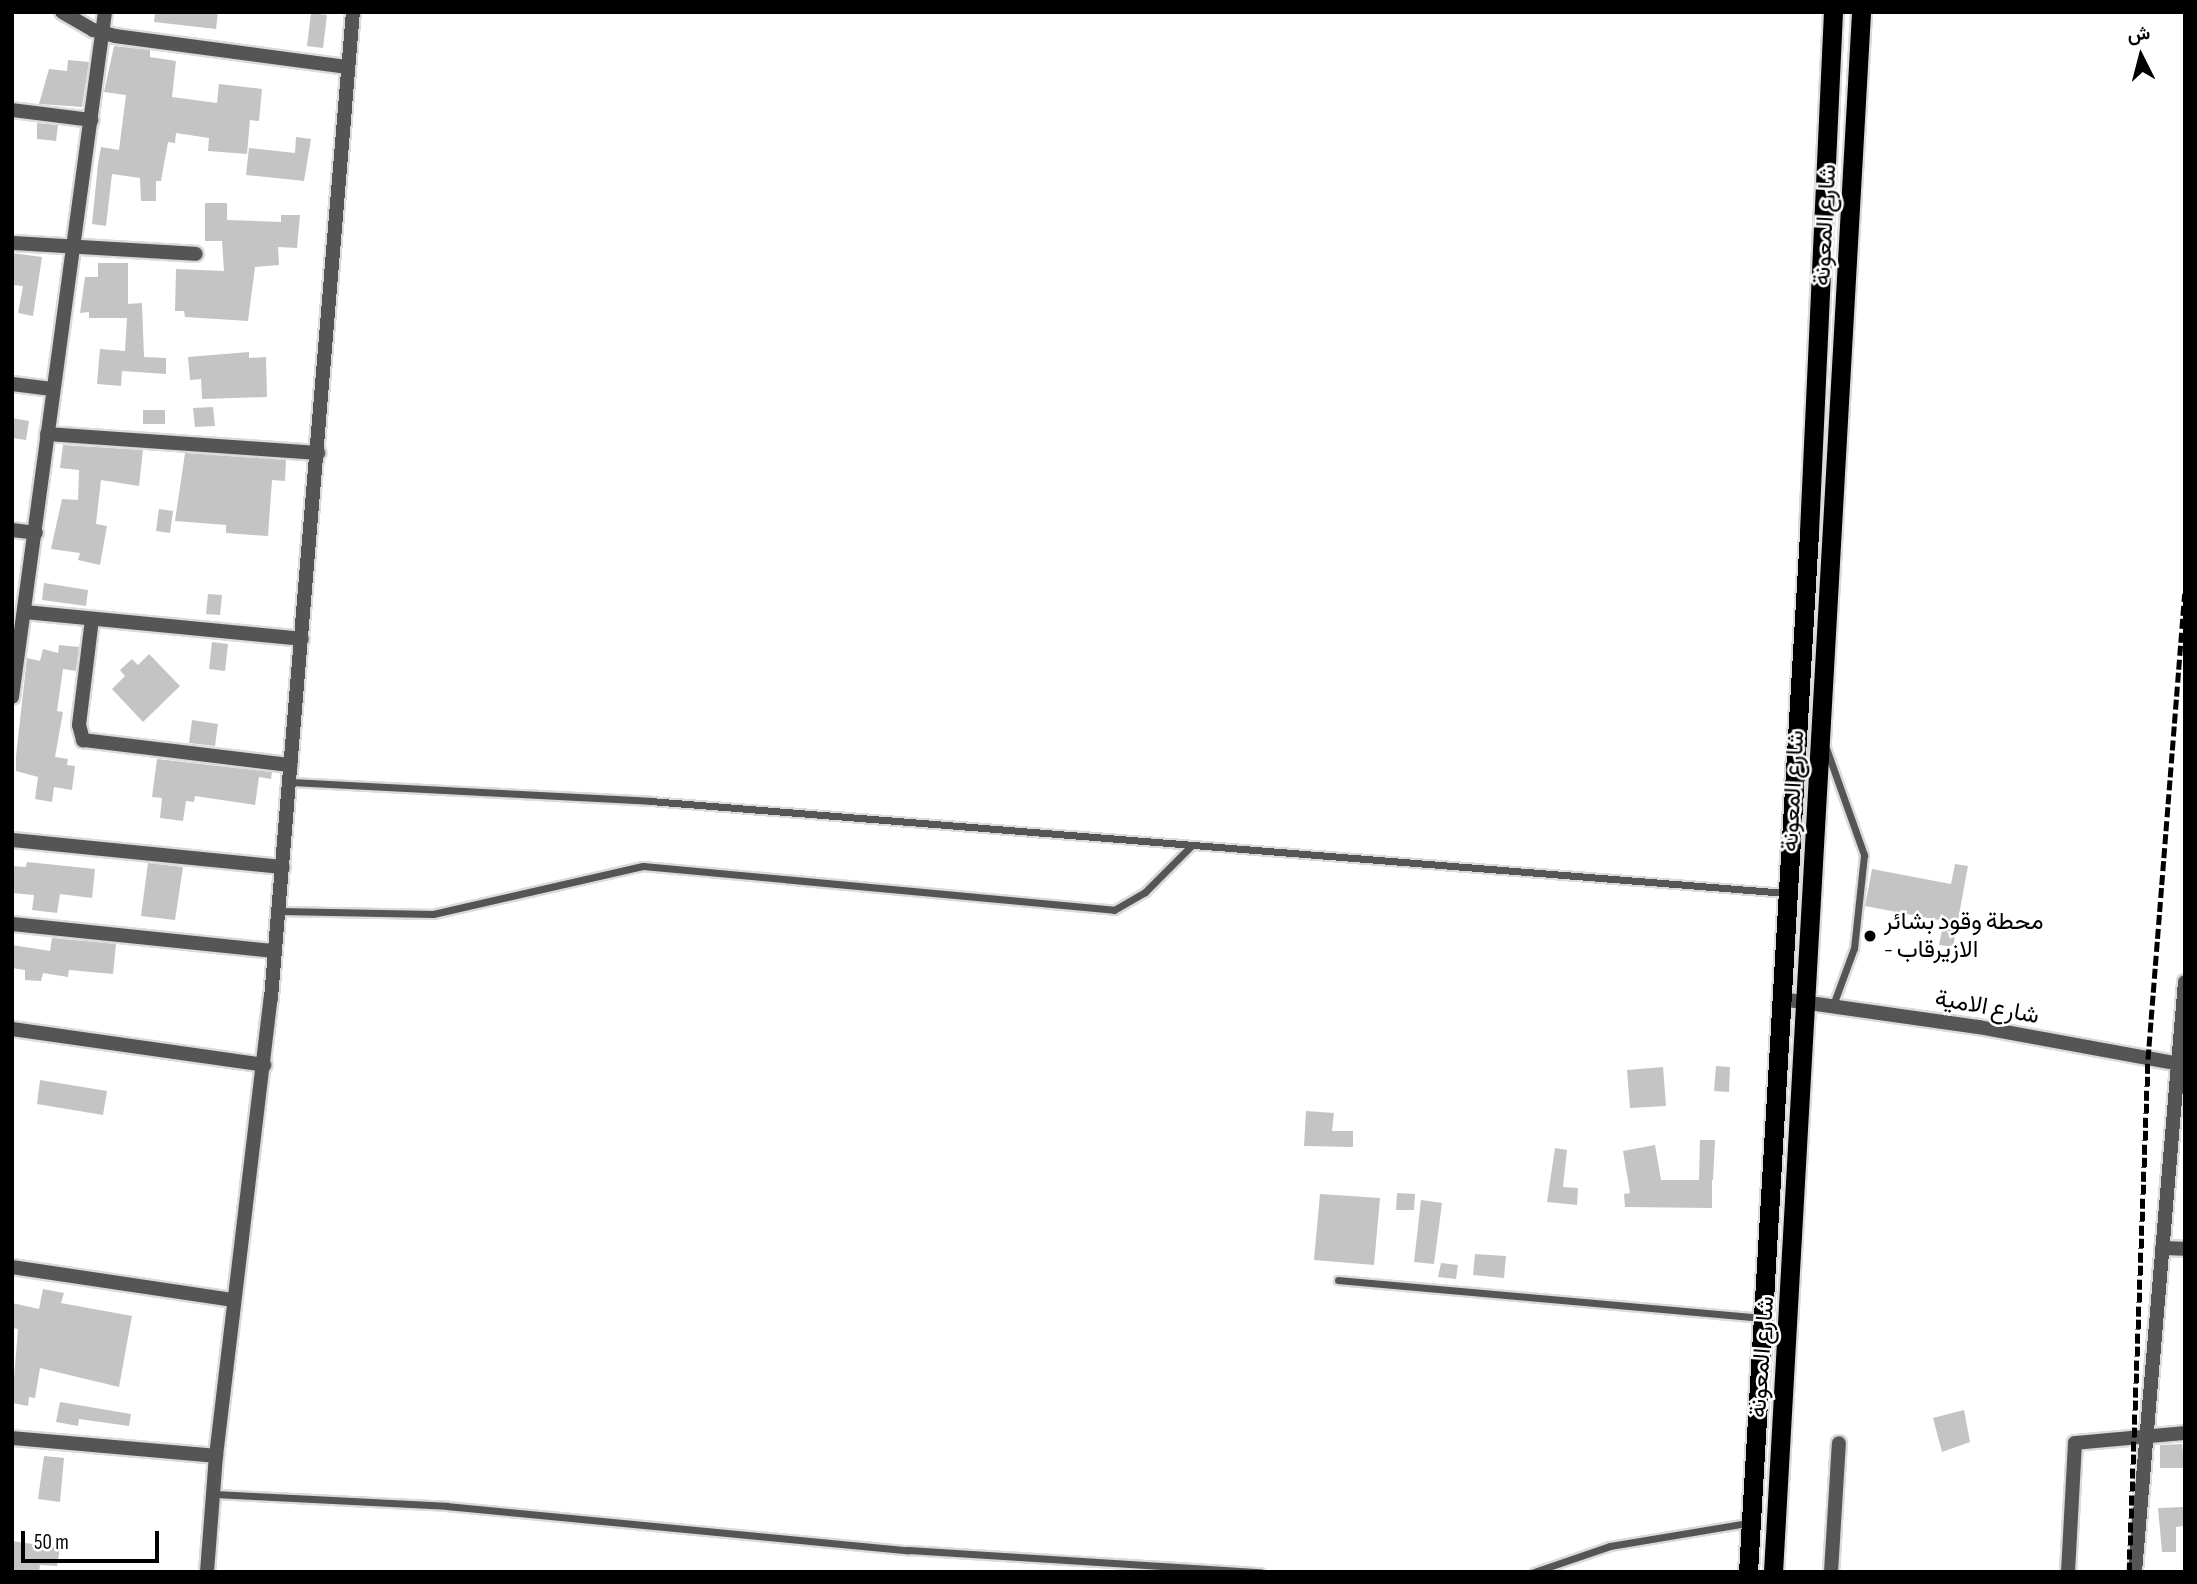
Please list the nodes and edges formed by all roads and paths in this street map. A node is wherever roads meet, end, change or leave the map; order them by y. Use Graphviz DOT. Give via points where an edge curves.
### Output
graph roads {
  1 [pos="62,12"];
  2 [pos="105,12"];
  3 [pos="353,12"];
  4 [pos="1833,12"];
  5 [pos="1861,12"];
  6 [pos="102,33"];
  7 [pos="348,67"];
  8 [pos="12,110"];
  9 [pos="91,120"];
  10 [pos="12,243"];
  11 [pos="71,250"];
  12 [pos="196,254"];
  13 [pos="12,384"];
  14 [pos="52,389"];
  15 [pos="47,434"];
  16 [pos="318,453"];
  17 [pos="12,530"];
  18 [pos="36,533"];
  19 [pos="24,612"];
  20 [pos="93,619"];
  21 [pos="302,639"];
  22 [pos="14,674"];
  23 [pos="12,697"];
  24 [pos="1821,734"];
  25 [pos="291,765"];
  26 [pos="290,782"];
  27 [pos="12,840"];
  28 [pos="1191,846"];
  29 [pos="283,867"];
  30 [pos="1787,893"];
  31 [pos="279,911"];
  32 [pos="12,924"];
  33 [pos="275,951"];
  34 [pos="2185,982"];
  35 [pos="2184,992"];
  36 [pos="1781,999"];
  37 [pos="1804,1002"];
  38 [pos="1833,1004"];
  39 [pos="12,1029"];
  40 [pos="2182,1064"];
  41 [pos="264,1065"];
  42 [pos="2162,1248"];
  43 [pos="2185,1249"];
  44 [pos="12,1267"];
  45 [pos="1338,1280"];
  46 [pos="233,1300"];
  47 [pos="1766,1318"];
  48 [pos="2185,1433"];
  49 [pos="2144,1436"];
  50 [pos="12,1438"];
  51 [pos="1839,1443"];
  52 [pos="216,1456"];
  53 [pos="213,1494"];
  54 [pos="1752,1522"];
  55 [pos="207,1572"];
  56 [pos="1260,1572"];
  57 [pos="1535,1572"];
  58 [pos="1748,1572"];
  59 [pos="1773,1572"];
  60 [pos="1832,1572"];
  61 [pos="2068,1572"];
  62 [pos="2134,1572"];
  1 -- 6 [label="street"];
  2 -- 6 [label="street"];
  3 -- 7 [label="street"];
  4 -- 30 [label="highway, شارع المعونة"];
  5 -- 24 [label="highway, شارع المعونة"];
  6 -- 7 [label="street"];
  6 -- 9 [label="street"];
  7 -- 16 [label="street"];
  8 -- 9 [label="street"];
  9 -- 11 [label="street"];
  10 -- 11 [label="street"];
  11 -- 12 [label="street"];
  11 -- 14 [label="street"];
  13 -- 14 [label="street"];
  14 -- 15 [label="street"];
  15 -- 16 [label="street"];
  15 -- 18 [label="street"];
  16 -- 21 [label="street"];
  17 -- 18 [label="street"];
  18 -- 19 [label="street"];
  19 -- 20 [label="street"];
  19 -- 22 [label="street"];
  20 -- 21 [label="street"];
  20 -- 25 [label="street" via="79,724 83,740"];
  21 -- 25 [label="street"];
  22 -- 23 [label="street"];
  24 -- 37 [label="highway, شارع المعونة"];
  24 -- 38 [label="lane" via="1864,855 1854,948"];
  25 -- 26 [label="street"];
  26 -- 28 [label="lane" via="650,801"];
  26 -- 29 [label="street"];
  27 -- 29 [label="street"];
  28 -- 30 [label="lane"];
  28 -- 31 [label="lane" via="1138,898 1114,910 643,866 433,914"];
  29 -- 31 [label="street"];
  30 -- 36 [label="highway, شارع المعونة"];
  31 -- 33 [label="street"];
  32 -- 33 [label="street"];
  33 -- 41 [label="street"];
  34 -- 35 [label="street"];
  35 -- 40 [label="street"];
  36 -- 37 [label="street, شارع الامية"];
  36 -- 47 [label="highway, شارع المعونة"];
  37 -- 38 [label="street, شارع الامية"];
  37 -- 59 [label="highway, شارع المعونة"];
  38 -- 40 [label="street, شارع الامية"];
  39 -- 41 [label="street"];
  40 -- 42 [label="street"];
  41 -- 46 [label="street"];
  42 -- 43 [label="street"];
  42 -- 49 [label="street"];
  44 -- 46 [label="street"];
  45 -- 47 [label="lane"];
  46 -- 52 [label="street"];
  47 -- 54 [label="highway, شارع المعونة"];
  48 -- 49 [label="street"];
  49 -- 61 [label="street" via="2076,1443"];
  49 -- 62 [label="street"];
  50 -- 52 [label="street"];
  51 -- 60 [label="street"];
  52 -- 53 [label="street"];
  53 -- 55 [label="street"];
  53 -- 56 [label="lane" via="447,1506 908,1550"];
  54 -- 57 [label="lane" via="1622,1543"];
  54 -- 58 [label="highway, شارع المعونة"];
}
